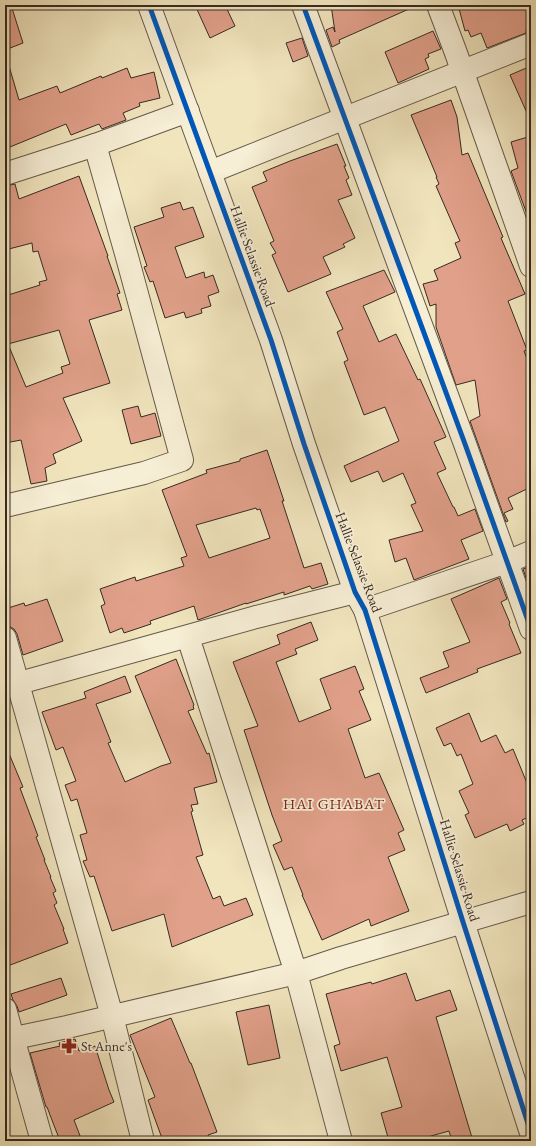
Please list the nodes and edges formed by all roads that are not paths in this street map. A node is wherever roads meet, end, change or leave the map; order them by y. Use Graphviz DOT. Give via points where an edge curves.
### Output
graph roads {
  1 [pos="149,5"];
  2 [pos="303,5"];
  3 [pos="438,5"];
  4 [pos="531,44"];
  5 [pos="462,72"];
  6 [pos="188,112"];
  7 [pos="345,118"];
  8 [pos="95,145"];
  9 [pos="210,172"];
  10 [pos="5,174"];
  11 [pos="531,266"];
  12 [pos="5,506"];
  13 [pos="531,552"];
  14 [pos="507,562"];
  15 [pos="360,601"];
  16 [pos="531,629"];
  17 [pos="188,637"];
  18 [pos="5,638"];
  19 [pos="11,685"];
  20 [pos="531,902"];
  21 [pos="463,922"];
  22 [pos="296,973"];
  23 [pos="5,1009"];
  24 [pos="112,1016"];
  25 [pos="9,1039"];
  26 [pos="531,1133"];
  27 [pos="42,1141"];
  28 [pos="143,1141"];
  29 [pos="341,1141"];
  1 -- 6 [label="street, Hallie Selassie Road"];
  2 -- 7 [label="street"];
  3 -- 5 [label="street"];
  4 -- 5 [label="street"];
  5 -- 7 [label="street"];
  5 -- 11 [label="street"];
  6 -- 8 [label="street"];
  6 -- 9 [label="street, Hallie Selassie Road"];
  7 -- 9 [label="street"];
  7 -- 14 [label="street"];
  8 -- 10 [label="street"];
  8 -- 12 [label="street" via="182,460 144,473"];
  9 -- 15 [label="street, Hallie Selassie Road" via="271,340 304,444"];
  13 -- 14 [label="street"];
  14 -- 15 [label="street"];
  14 -- 16 [label="street"];
  15 -- 17 [label="street" via="256,617"];
  15 -- 21 [label="street, Hallie Selassie Road"];
  17 -- 19 [label="street"];
  17 -- 22 [label="street"];
  18 -- 19 [label="street"];
  19 -- 24 [label="street"];
  20 -- 21 [label="street"];
  21 -- 22 [label="street"];
  21 -- 26 [label="street, Hallie Selassie Road"];
  22 -- 24 [label="street"];
  22 -- 29 [label="street"];
  23 -- 25 [label="street"];
  24 -- 25 [label="street"];
  24 -- 28 [label="street"];
  25 -- 27 [label="street"];
}
